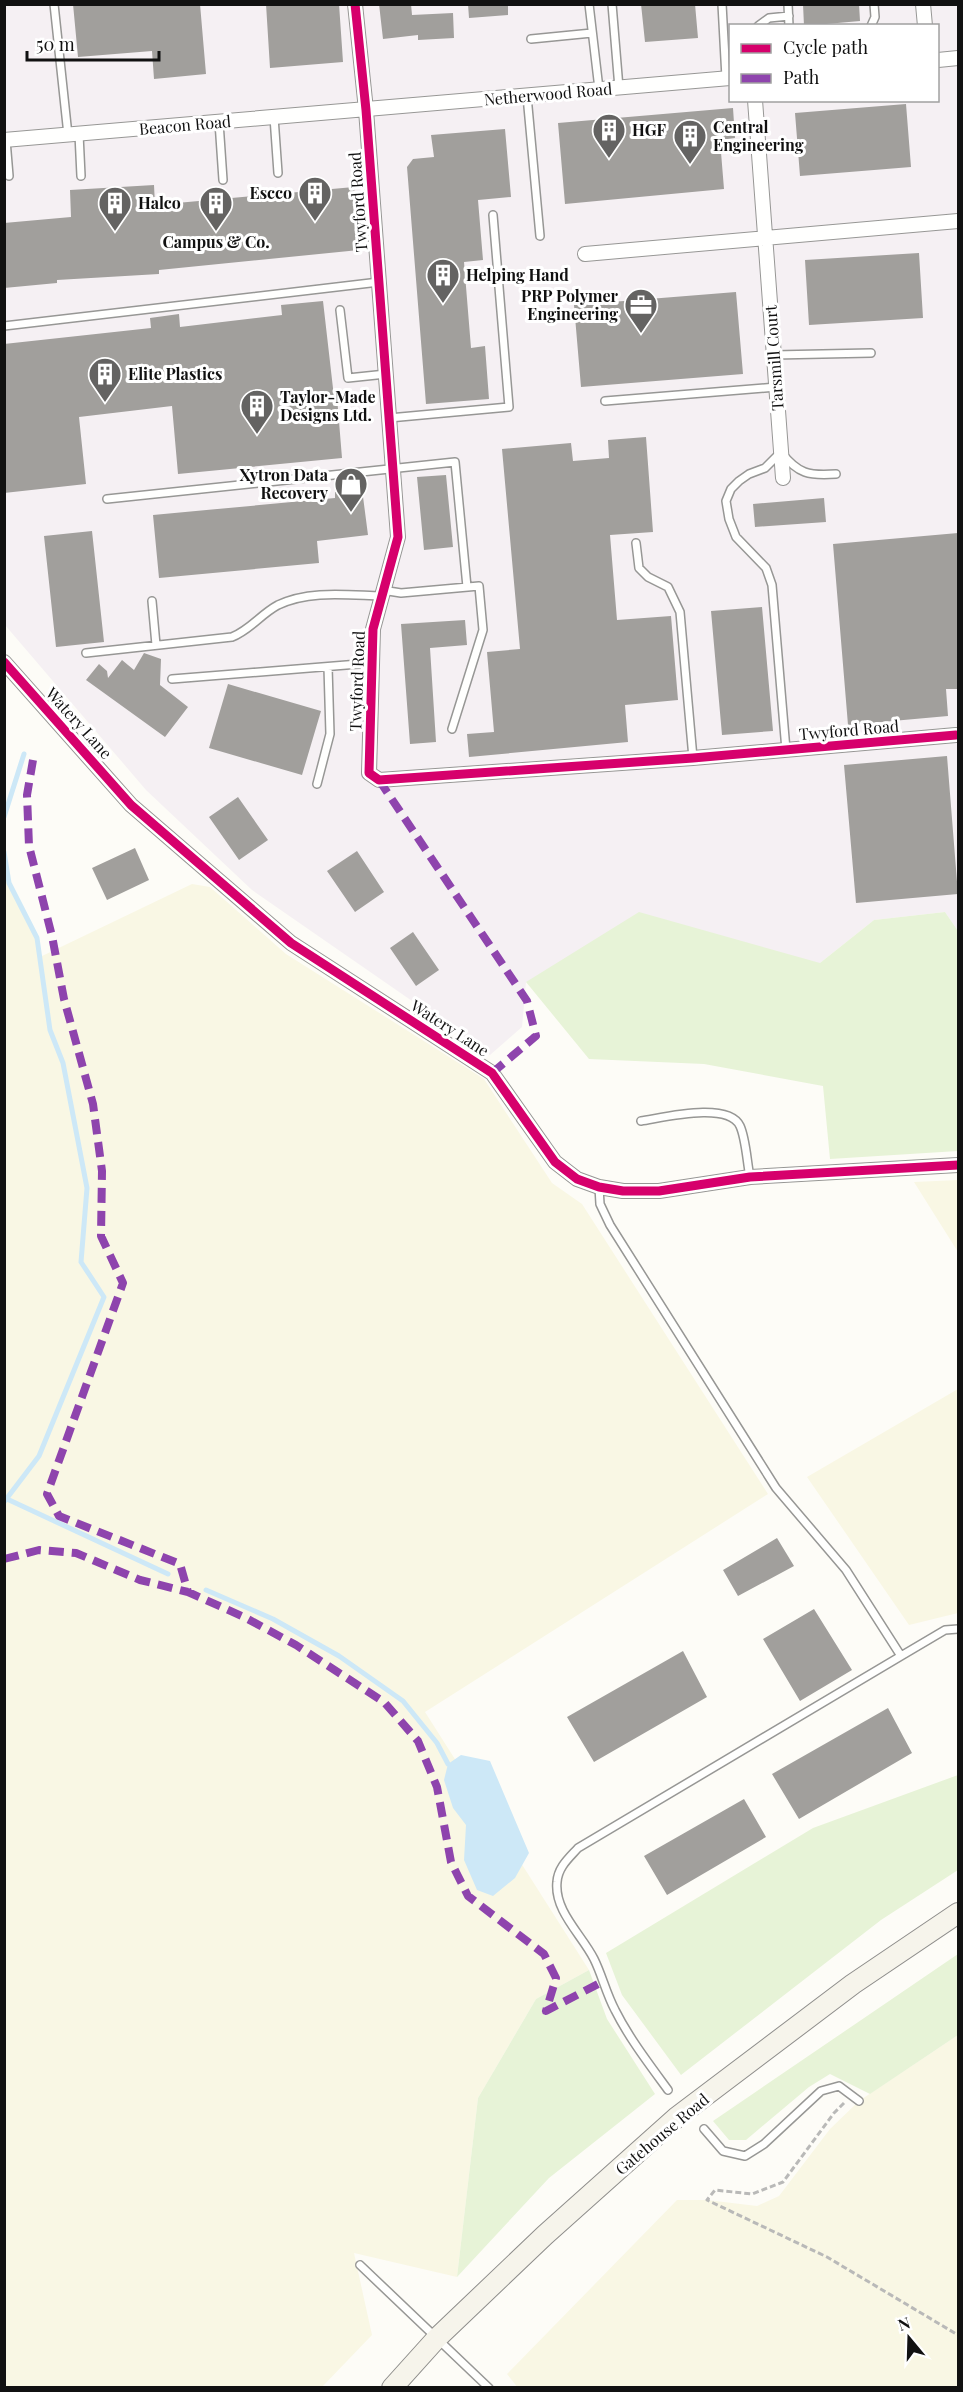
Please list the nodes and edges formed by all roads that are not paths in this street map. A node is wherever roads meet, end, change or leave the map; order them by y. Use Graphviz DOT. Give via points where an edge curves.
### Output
graph roads {
  1 [pos="54,4"];
  2 [pos="355,4"];
  3 [pos="589,4"];
  4 [pos="612,4"];
  5 [pos="722,4"];
  6 [pos="788,4"];
  7 [pos="874,4"];
  8 [pos="923,4"];
  9 [pos="789,16"];
  10 [pos="761,24"];
  11 [pos="789,24"];
  12 [pos="872,24"];
  13 [pos="925,24"];
  14 [pos="592,33"];
  15 [pos="531,39"];
  16 [pos="958,58"];
  17 [pos="939,60"];
  18 [pos="728,78"];
  19 [pos="619,87"];
  20 [pos="599,89"];
  21 [pos="527,96"];
  22 [pos="755,102"];
  23 [pos="366,110"];
  24 [pos="274,117"];
  25 [pos="219,122"];
  26 [pos="73,134"];
  27 [pos="5,140"];
  28 [pos="278,173"];
  29 [pos="9,176"];
  30 [pos="81,176"];
  31 [pos="223,180"];
  32 [pos="493,215"];
  33 [pos="958,221"];
  34 [pos="540,236"];
  35 [pos="766,238"];
  36 [pos="585,254"];
  37 [pos="379,282"];
  38 [pos="340,310"];
  39 [pos="4,326"];
  40 [pos="871,353"];
  41 [pos="774,355"];
  42 [pos="386,375"];
  43 [pos="776,387"];
  44 [pos="605,401"];
  45 [pos="389,418"];
  46 [pos="781,452"];
  47 [pos="393,470"];
  48 [pos="836,474"];
  49 [pos="783,478"];
  50 [pos="107,499"];
  51 [pos="636,543"];
  52 [pos="467,587"];
  53 [pos="381,593"];
  54 [pos="152,601"];
  55 [pos="156,645"];
  56 [pos="86,653"];
  57 [pos="4,662"];
  58 [pos="371,663"];
  59 [pos="328,666"];
  60 [pos="172,679"];
  61 [pos="452,729"];
  62 [pos="957,735"];
  63 [pos="786,750"];
  64 [pos="693,758"];
  65 [pos="317,784"];
  66 [pos="641,1121"];
  67 [pos="958,1165"];
  68 [pos="750,1178"];
  69 [pos="598,1187"];
  70 [pos="958,1629"];
  71 [pos="901,1656"];
  72 [pos="958,1913"];
  73 [pos="668,2090"];
  74 [pos="860,2101"];
  75 [pos="704,2129"];
  76 [pos="360,2265"];
  77 [pos="437,2338"];
  78 [pos="393,2388"];
  79 [pos="489,2388"];
  1 -- 26 [label="lane"];
  2 -- 23 [label="street, Twyford Road"];
  3 -- 14 [label="lane"];
  4 -- 19 [label="lane"];
  5 -- 18 [label="lane"];
  6 -- 9 [label="lane"];
  7 -- 12 [label="lane"];
  8 -- 13 [label="street"];
  9 -- 10 [label="lane" via="769,18"];
  9 -- 11 [label="lane"];
  14 -- 15 [label="lane"];
  14 -- 20 [label="lane"];
  16 -- 17 [label="street"];
  18 -- 19 [label="street, Netherwood Road"];
  19 -- 20 [label="street, Netherwood Road"];
  20 -- 21 [label="street, Netherwood Road"];
  21 -- 23 [label="street, Netherwood Road"];
  21 -- 34 [label="lane"];
  22 -- 35 [label="street, Tarsmill Court"];
  23 -- 24 [label="street, Beacon Road"];
  23 -- 37 [label="street, Twyford Road"];
  24 -- 25 [label="street, Beacon Road"];
  24 -- 28 [label="lane"];
  25 -- 26 [label="street, Beacon Road"];
  25 -- 31 [label="lane"];
  26 -- 27 [label="street, Beacon Road"];
  26 -- 30 [label="lane"];
  27 -- 29 [label="lane"];
  32 -- 45 [label="lane" via="509,408"];
  33 -- 35 [label="street"];
  35 -- 36 [label="street"];
  35 -- 41 [label="street, Tarsmill Court"];
  37 -- 39 [label="lane"];
  37 -- 42 [label="street, Twyford Road"];
  38 -- 42 [label="lane" via="348,378"];
  40 -- 41 [label="lane"];
  41 -- 43 [label="street, Tarsmill Court"];
  42 -- 45 [label="street, Twyford Road"];
  43 -- 44 [label="lane"];
  43 -- 46 [label="street, Tarsmill Court"];
  45 -- 47 [label="street, Twyford Road"];
  46 -- 48 [label="lane" via="790,464 806,474"];
  46 -- 49 [label="street, Tarsmill Court"];
  46 -- 63 [label="lane" via="765,468 749,474 730,489 726,501 736,537 766,568 772,585"];
  47 -- 50 [label="lane"];
  47 -- 52 [label="lane" via="455,462"];
  47 -- 53 [label="street, Twyford Road" via="398,537"];
  51 -- 64 [label="lane" via="639,567 648,577 668,586 681,612"];
  52 -- 53 [label="lane"];
  52 -- 61 [label="lane" via="478,586 483,630"];
  53 -- 55 [label="lane" via="296,599 279,605 232,637"];
  53 -- 58 [label="street, Twyford Road"];
  54 -- 55 [label="lane"];
  55 -- 56 [label="lane"];
  57 -- 69 [label="street, Watery Lane" via="140,812 291,943 492,1073 555,1162 577,1179"];
  58 -- 59 [label="lane"];
  58 -- 64 [label="street, Twyford Road" via="369,773 379,780"];
  59 -- 60 [label="lane"];
  59 -- 65 [label="lane" via="330,734"];
  62 -- 63 [label="street, Twyford Road"];
  63 -- 64 [label="street, Twyford Road"];
  66 -- 68 [label="lane" via="715,1112 731,1118 740,1125"];
  67 -- 68 [label="street, Watery Lane"];
  68 -- 69 [label="street, Watery Lane" via="659,1191"];
  69 -- 71 [label="lane" via="600,1204 610,1225 776,1488 846,1570"];
  70 -- 71 [label="lane" via="945,1630"];
  71 -- 73 [label="lane" via="578,1848 562,1865 557,1882 559,1901 594,1958 615,2010"];
  72 -- 77 [label="main road, Gatehouse Road" via="853,1984 677,2117"];
  74 -- 75 [label="lane" via="839,2086 821,2091 765,2144 745,2156 723,2151"];
  76 -- 77 [label="lane"];
  77 -- 78 [label="main road, Gatehouse Road"];
  77 -- 79 [label="lane"];
}
